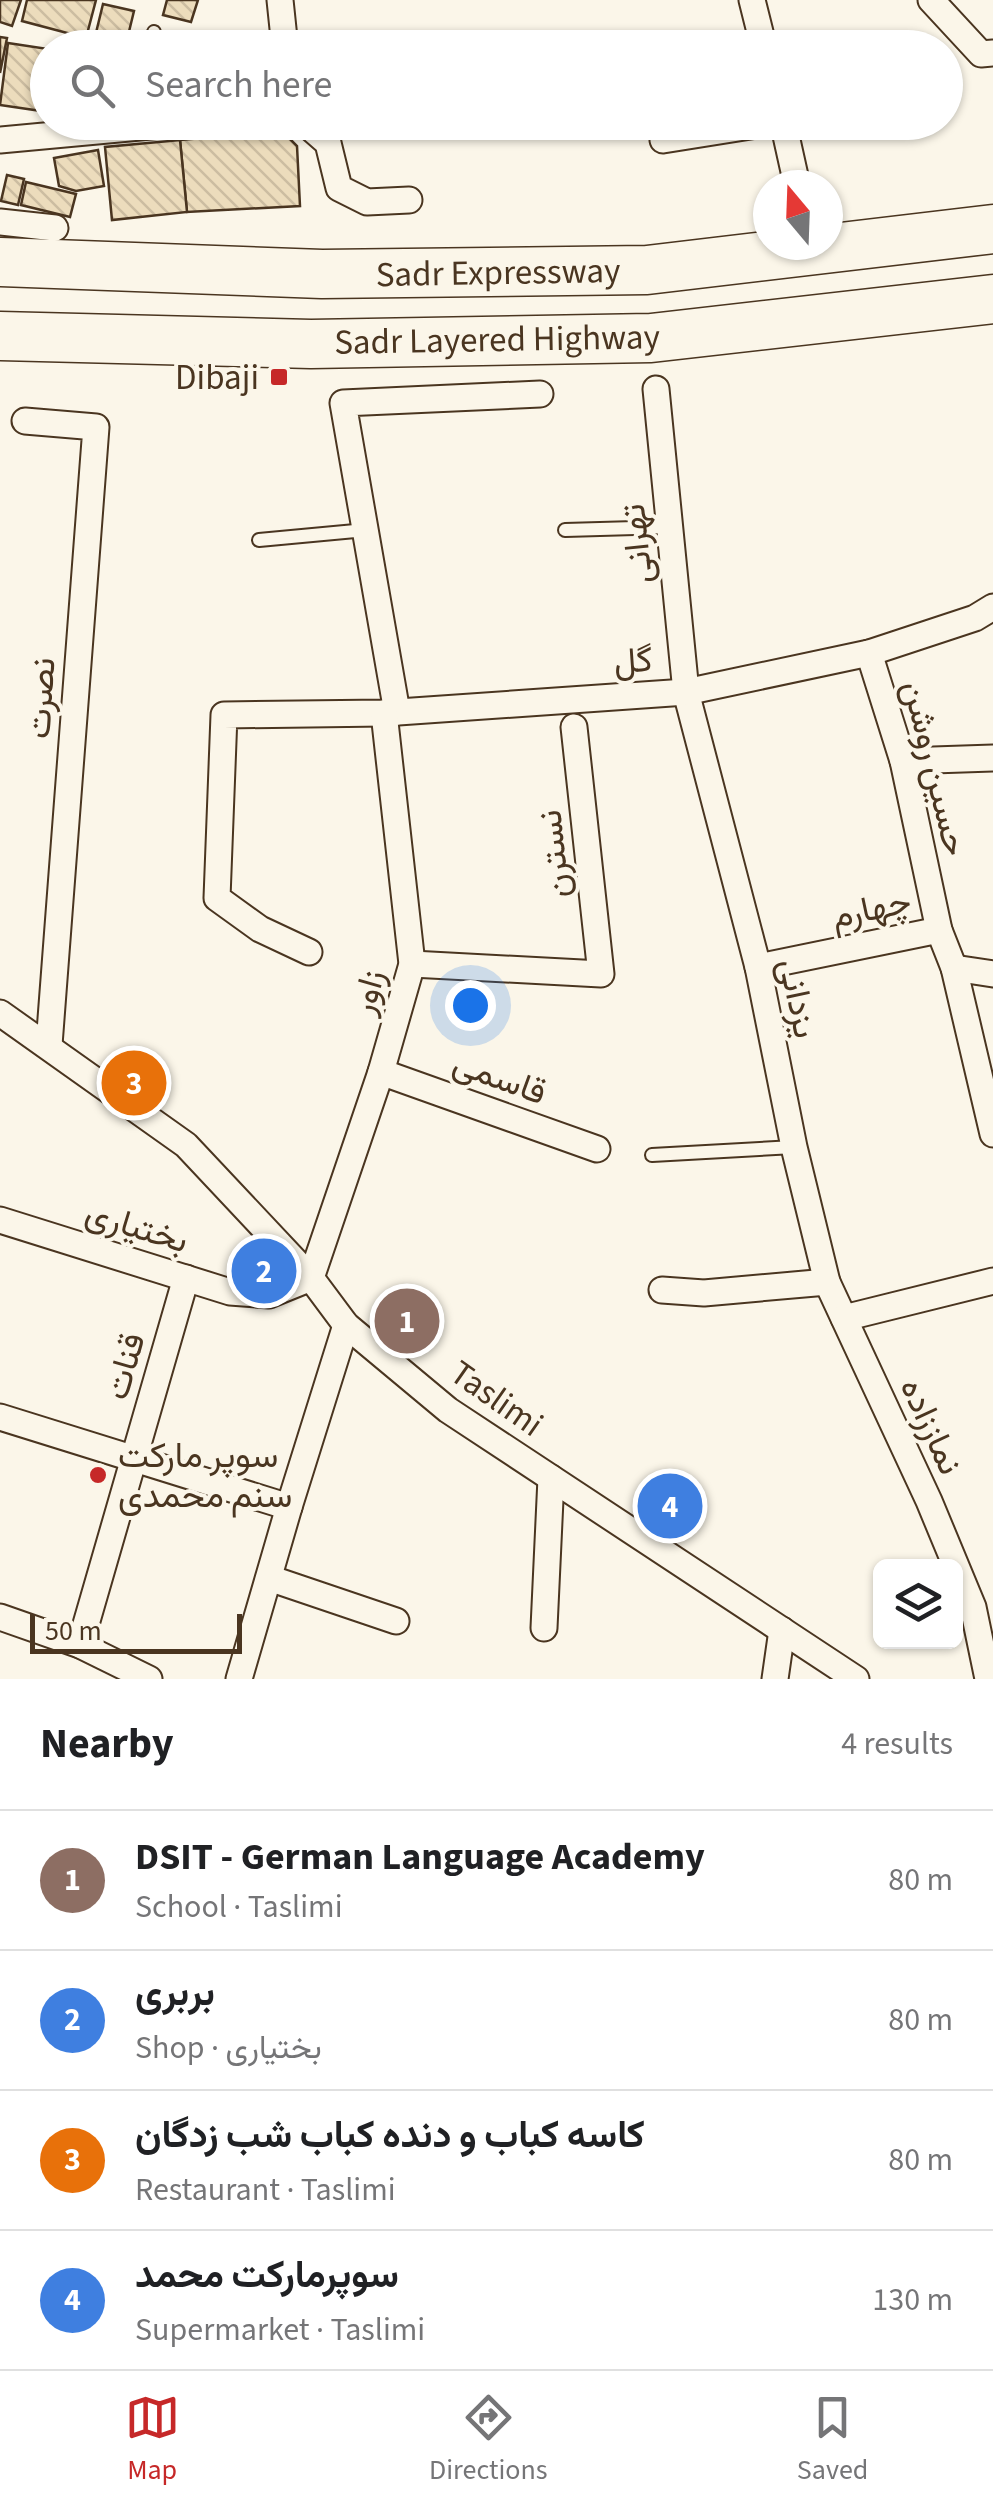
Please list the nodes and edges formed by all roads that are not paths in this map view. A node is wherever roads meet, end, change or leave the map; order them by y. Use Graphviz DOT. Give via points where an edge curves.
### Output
graph roads {
  1 [pos="280,0"];
  2 [pos="752,0"];
  3 [pos="931,0"];
  4 [pos="283,30"];
  5 [pos="760,30"];
  6 [pos="959,30"];
  7 [pos="963,35"];
  8 [pos="993,53"];
  9 [pos="30,137"];
  10 [pos="0,140"];
  11 [pos="325,140"];
  12 [pos="787,140"];
  13 [pos="793,170"];
  14 [pos="409,200"];
  15 [pos="0,222"];
  16 [pos="55,228"];
  17 [pos="993,230"];
  18 [pos="993,256"];
  19 [pos="0,262"];
  20 [pos="0,292"];
  21 [pos="993,302"];
  22 [pos="0,339"];
  23 [pos="656,389"];
  24 [pos="540,394"];
  25 [pos="25,421"];
  26 [pos="670,527"];
  27 [pos="366,530"];
  28 [pos="565,530"];
  29 [pos="258,540"];
  30 [pos="993,607"];
  31 [pos="870,652"];
  32 [pos="686,692"];
  33 [pos="390,713"];
  34 [pos="574,727"];
  35 [pos="993,758"];
  36 [pos="904,761"];
  37 [pos="939,930"];
  38 [pos="309,952"];
  39 [pos="412,964"];
  40 [pos="758,967"];
  41 [pos="954,968"];
  42 [pos="993,974"];
  43 [pos="0,1013"];
  44 [pos="49,1045"];
  45 [pos="381,1072"];
  46 [pos="993,1134"];
  47 [pos="794,1146"];
  48 [pos="596,1148"];
  49 [pos="652,1155"];
  50 [pos="0,1220"];
  51 [pos="186,1278"];
  52 [pos="311,1278"];
  53 [pos="828,1282"];
  54 [pos="993,1282"];
  55 [pos="662,1290"];
  56 [pos="844,1318"];
  57 [pos="346,1325"];
  58 [pos="0,1417"];
  59 [pos="134,1458"];
  60 [pos="551,1478"];
  61 [pos="288,1507"];
  62 [pos="269,1578"];
  63 [pos="0,1617"];
  64 [pos="396,1621"];
  65 [pos="544,1628"];
  66 [pos="782,1630"];
  67 [pos="80,1646"];
  68 [pos="150,1679"];
  69 [pos="239,1679"];
  70 [pos="775,1679"];
  71 [pos="856,1679"];
  72 [pos="988,1679"];
  1 -- 4 [label="street"];
  2 -- 5 [label="street"];
  3 -- 6 [label="street"];
  7 -- 8 [label="street" via="981,54"];
  9 -- 10 [label="street"];
  11 -- 14 [label="street" via="338,188 366,202"];
  12 -- 13 [label="street"];
  15 -- 16 [label="street"];
  17 -- 19 [label="highway, Sadr Expressway" via="647,270 322,274"];
  18 -- 20 [label="highway, Sadr Layered Highway" via="653,295 332,302"];
  21 -- 22 [label="highway" via="651,343 310,352"];
  23 -- 26 [label="street, تهرانی"];
  24 -- 27 [label="street" via="343,403"];
  25 -- 44 [label="street, نصرت" via="96,427"];
  26 -- 28 [label="lane"];
  26 -- 32 [label="street, تهرانی"];
  27 -- 29 [label="lane"];
  27 -- 33 [label="street"];
  30 -- 31 [label="street, گل"];
  31 -- 32 [label="street, گل"];
  31 -- 36 [label="street, حسین روشن"];
  32 -- 33 [label="street, گل"];
  32 -- 40 [label="street, یزدانی"];
  33 -- 38 [label="street, گل" via="224,715 217,898"];
  33 -- 39 [label="street, زاور"];
  34 -- 39 [label="street, نسترن" via="601,974"];
  35 -- 36 [label="street"];
  36 -- 37 [label="street, حسین روشن"];
  37 -- 40 [label="street, چهارم"];
  37 -- 41 [label="street, حسین روشن"];
  39 -- 45 [label="street, زاور"];
  40 -- 47 [label="street, یزدانی"];
  41 -- 42 [label="street"];
  41 -- 46 [label="street, حسین روشن"];
  43 -- 44 [label="street, Taslimi"];
  44 -- 52 [label="street, Taslimi" via="186,1145"];
  45 -- 48 [label="street, قاسمی"];
  45 -- 52 [label="street, زاور"];
  47 -- 49 [label="lane"];
  47 -- 53 [label="street, یزدانی"];
  50 -- 51 [label="street, بختیاری"];
  51 -- 52 [label="street, بختیاری" via="269,1295"];
  51 -- 59 [label="street, قنات"];
  52 -- 57 [label="street, Taslimi"];
  53 -- 55 [label="street" via="704,1293"];
  53 -- 56 [label="street, یزدانی"];
  54 -- 56 [label="street"];
  56 -- 72 [label="street, نماززاده" via="973,1607"];
  57 -- 60 [label="street, Taslimi" via="448,1410"];
  57 -- 61 [label="street"];
  58 -- 59 [label="street"];
  59 -- 61 [label="street"];
  59 -- 67 [label="street, قنات"];
  60 -- 65 [label="street"];
  60 -- 66 [label="street, Taslimi"];
  61 -- 62 [label="street"];
  62 -- 64 [label="street"];
  62 -- 69 [label="street"];
  63 -- 67 [label="street"];
  66 -- 70 [label="street"];
  66 -- 71 [label="street, Taslimi"];
  67 -- 68 [label="street"];
}
